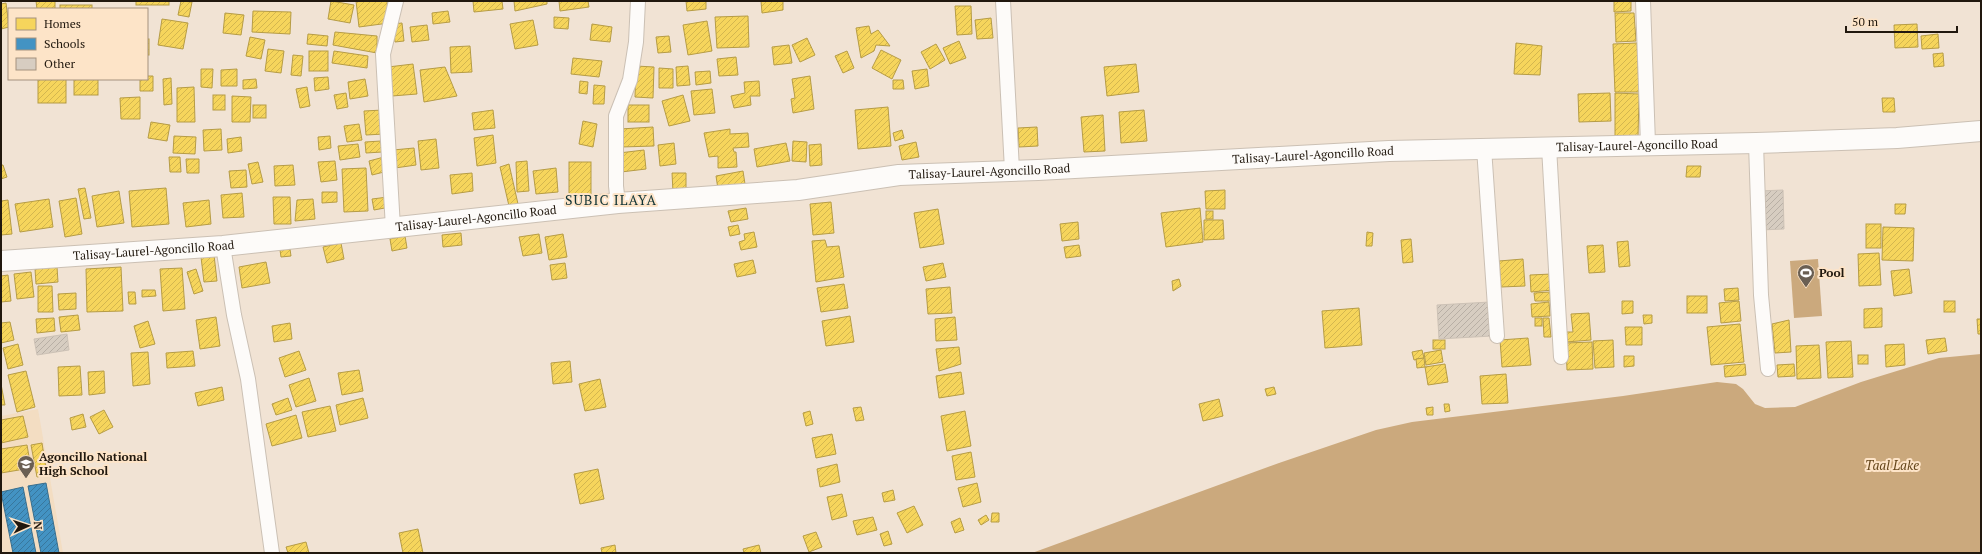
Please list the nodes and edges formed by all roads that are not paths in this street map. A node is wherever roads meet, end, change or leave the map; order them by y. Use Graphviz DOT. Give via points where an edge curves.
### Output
graph roads {
  1 [pos="396,1"];
  2 [pos="638,1"];
  3 [pos="1003,1"];
  4 [pos="1643,1"];
  5 [pos="1981,131"];
  6 [pos="1756,143"];
  7 [pos="1648,144"];
  8 [pos="1549,147"];
  9 [pos="1484,148"];
  10 [pos="1012,170"];
  11 [pos="618,203"];
  12 [pos="393,228"];
  13 [pos="224,246"];
  14 [pos="1,261"];
  15 [pos="1497,336"];
  16 [pos="1561,357"];
  17 [pos="1768,369"];
  18 [pos="272,553"];
  1 -- 12 [label="street" via="383,54"];
  2 -- 11 [label="street" via="636,42 630,80 616,116"];
  3 -- 10 [label="street"];
  4 -- 7 [label="street"];
  5 -- 6 [label="main road, Talisay-Laurel-Agoncillo Road" via="1897,138"];
  6 -- 7 [label="main road, Talisay-Laurel-Agoncillo Road"];
  6 -- 17 [label="street" via="1761,295"];
  7 -- 8 [label="main road, Talisay-Laurel-Agoncillo Road"];
  8 -- 9 [label="main road, Talisay-Laurel-Agoncillo Road"];
  8 -- 16 [label="street"];
  9 -- 10 [label="main road, Talisay-Laurel-Agoncillo Road"];
  9 -- 15 [label="street"];
  10 -- 11 [label="main road, Talisay-Laurel-Agoncillo Road" via="900,175 798,190"];
  11 -- 12 [label="main road, Talisay-Laurel-Agoncillo Road"];
  12 -- 13 [label="main road, Talisay-Laurel-Agoncillo Road"];
  13 -- 14 [label="main road, Talisay-Laurel-Agoncillo Road"];
  13 -- 18 [label="street" via="234,315 248,379"];
}
